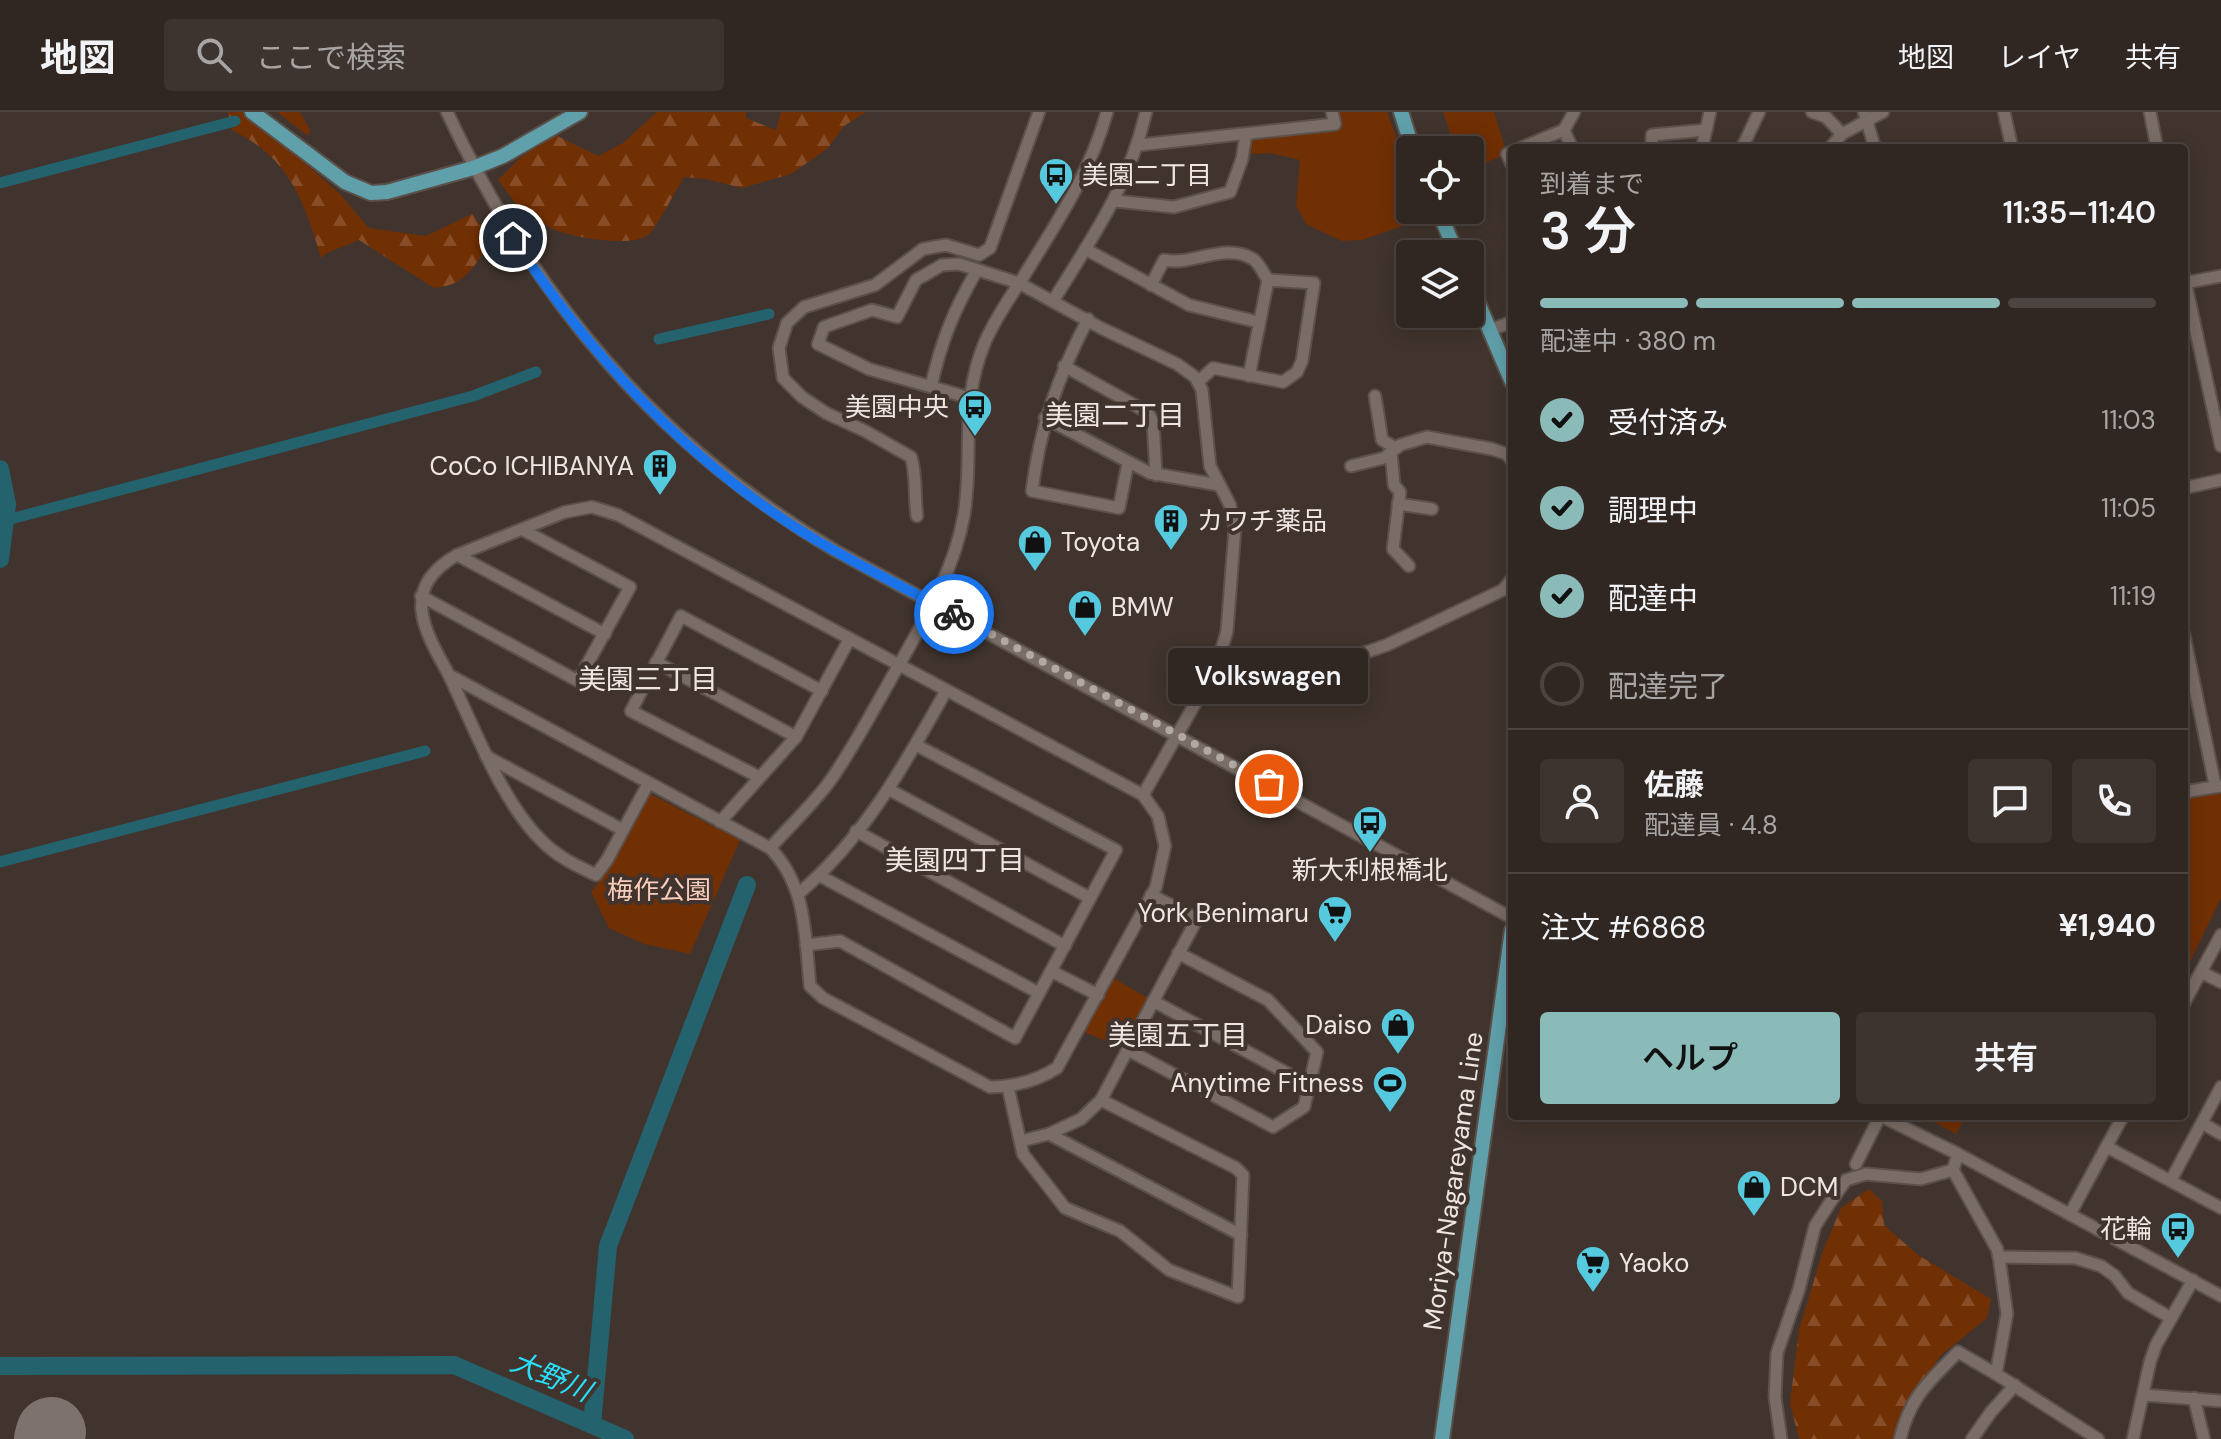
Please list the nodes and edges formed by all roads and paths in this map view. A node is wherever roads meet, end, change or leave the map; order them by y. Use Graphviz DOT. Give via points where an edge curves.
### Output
graph roads {
  1 [pos="252,112"];
  2 [pos="447,112"];
  3 [pos="1039,112"];
  4 [pos="1107,112"];
  5 [pos="1146,112"];
  6 [pos="1332,112"];
  7 [pos="1401,112"];
  8 [pos="1574,112"];
  9 [pos="1710,112"];
  10 [pos="1759,112"];
  11 [pos="1812,112"];
  12 [pos="1883,112"];
  13 [pos="2004,112"];
  14 [pos="2150,112"];
  15 [pos="572,114"];
  16 [pos="1864,116"];
  17 [pos="1564,130"];
  18 [pos="1706,130"];
  19 [pos="1246,134"];
  20 [pos="1842,134"];
  21 [pos="1409,136"];
  22 [pos="1531,144"];
  23 [pos="1570,144"];
  24 [pos="1652,144"];
  25 [pos="1703,144"];
  26 [pos="1744,144"];
  27 [pos="1833,144"];
  28 [pos="1874,144"];
  29 [pos="2011,144"];
  30 [pos="2156,144"];
  31 [pos="1139,145"];
  32 [pos="473,168"];
  33 [pos="1115,201"];
  34 [pos="1085,249"];
  35 [pos="977,270"];
  36 [pos="2221,276"];
  37 [pos="1268,280"];
  38 [pos="2188,280"];
  39 [pos="1019,283"];
  40 [pos="1151,285"];
  41 [pos="2188,298"];
  42 [pos="1053,301"];
  43 [pos="1484,316"];
  44 [pos="1088,319"];
  45 [pos="1258,322"];
  46 [pos="1508,323"];
  47 [pos="1490,330"];
  48 [pos="1064,366"];
  49 [pos="1508,373"];
  50 [pos="1249,376"];
  51 [pos="1198,382"];
  52 [pos="931,387"];
  53 [pos="1375,396"];
  54 [pos="970,398"];
  55 [pos="1045,418"];
  56 [pos="2221,446"];
  57 [pos="1394,450"];
  58 [pos="1508,455"];
  59 [pos="1128,463"];
  60 [pos="1351,466"];
  61 [pos="1156,475"];
  62 [pos="2221,480"];
  63 [pos="1219,485"];
  64 [pos="2188,487"];
  65 [pos="1398,504"];
  66 [pos="1432,509"];
  67 [pos="917,516"];
  68 [pos="523,530"];
  69 [pos="457,555"];
  70 [pos="1409,566"];
  71 [pos="1508,584"];
  72 [pos="421,596"];
  73 [pos="933,603"];
  74 [pos="605,634"];
  75 [pos="849,640"];
  76 [pos="2188,656"];
  77 [pos="656,662"];
  78 [pos="1217,665"];
  79 [pos="898,666"];
  80 [pos="449,675"];
  81 [pos="822,691"];
  82 [pos="946,691"];
  83 [pos="2199,709"];
  84 [pos="2188,711"];
  85 [pos="1178,735"];
  86 [pos="796,737"];
  87 [pos="916,745"];
  88 [pos="485,756"];
  89 [pos="759,777"];
  90 [pos="648,784"];
  91 [pos="2218,786"];
  92 [pos="890,790"];
  93 [pos="2188,791"];
  94 [pos="1143,795"];
  95 [pos="720,822"];
  96 [pos="623,830"];
  97 [pos="856,831"];
  98 [pos="770,848"];
  99 [pos="820,876"];
  100 [pos="798,894"];
  101 [pos="1151,895"];
  102 [pos="1090,898"];
  103 [pos="1508,916"];
  104 [pos="2221,935"];
  105 [pos="806,945"];
  106 [pos="1065,946"];
  107 [pos="1178,953"];
  108 [pos="1508,959"];
  109 [pos="1051,971"];
  110 [pos="2201,972"];
  111 [pos="2221,982"];
  112 [pos="1039,993"];
  113 [pos="1098,995"];
  114 [pos="2188,996"];
  115 [pos="1153,1001"];
  116 [pos="1128,1050"];
  117 [pos="1309,1085"];
  118 [pos="1008,1087"];
  119 [pos="2221,1087"];
  120 [pos="1101,1100"];
  121 [pos="1878,1120"];
  122 [pos="1888,1120"];
  123 [pos="2121,1120"];
  124 [pos="2202,1123"];
  125 [pos="1049,1134"];
  126 [pos="2221,1134"];
  127 [pos="1021,1141"];
  128 [pos="2107,1147"];
  129 [pos="1958,1154"];
  130 [pos="1856,1164"];
  131 [pos="1953,1170"];
  132 [pos="2171,1180"];
  133 [pos="2221,1208"];
  134 [pos="2070,1214"];
  135 [pos="1241,1235"];
  136 [pos="1999,1257"];
  137 [pos="2193,1280"];
  138 [pos="2221,1296"];
  139 [pos="2171,1318"];
  140 [pos="1996,1374"];
  141 [pos="2015,1385"];
  142 [pos="2144,1395"];
  143 [pos="2194,1398"];
  144 [pos="2221,1401"];
  145 [pos="1977,1437"];
  146 [pos="1442,1439"];
  147 [pos="1781,1439"];
  148 [pos="1900,1439"];
  149 [pos="2097,1439"];
  150 [pos="2133,1439"];
  151 [pos="2204,1439"];
  1 -- 32 [label="main road" via="345,182 371,193"];
  2 -- 32 [label="street"];
  3 -- 67 [label="street" via="990,248 979,255 946,245 923,249 875,285 804,307 787,323 779,348 783,378 802,397 911,457"];
  4 -- 39 [label="street" via="1080,184"];
  5 -- 31 [label="street"];
  6 -- 19 [label="street" via="1335,124"];
  7 -- 21 [label="main road"];
  8 -- 17 [label="street"];
  9 -- 18 [label="street"];
  10 -- 26 [label="street"];
  11 -- 20 [label="street" via="1826,117"];
  12 -- 16 [label="street"];
  13 -- 29 [label="street"];
  14 -- 30 [label="street"];
  15 -- 32 [label="main road"];
  16 -- 20 [label="street"];
  16 -- 28 [label="street"];
  17 -- 22 [label="street"];
  17 -- 23 [label="street"];
  18 -- 24 [label="street" via="1652,135"];
  18 -- 25 [label="street"];
  19 -- 31 [label="street"];
  19 -- 33 [label="street" via="1230,192 1174,207"];
  20 -- 27 [label="street"];
  31 -- 33 [label="street"];
  32 -- 73 [label="street" via="513,238 573,323 676,434 798,528"];
  33 -- 34 [label="street"];
  34 -- 40 [label="street"];
  34 -- 42 [label="street"];
  35 -- 39 [label="street"];
  35 -- 52 [label="street" via="940,345"];
  35 -- 52 [label="street" via="942,265 916,280 897,317 872,310 824,327 818,344 869,369"];
  36 -- 38 [label="street"];
  37 -- 40 [label="street" via="1254,260 1230,252 1179,263 1164,260"];
  37 -- 45 [label="street"];
  37 -- 50 [label="street" via="1314,283 1302,361 1283,382"];
  39 -- 42 [label="street"];
  39 -- 54 [label="street" via="984,344"];
  40 -- 45 [label="street" via="1189,305"];
  41 -- 56 [label="street"];
  42 -- 44 [label="street"];
  43 -- 47 [label="main road"];
  44 -- 48 [label="street"];
  44 -- 51 [label="street" via="1177,364"];
  45 -- 50 [label="street"];
  46 -- 47 [label="street"];
  47 -- 49 [label="main road"];
  48 -- 55 [label="street"];
  48 -- 61 [label="street" via="1147,412 1153,421"];
  50 -- 51 [label="street" via="1213,368"];
  51 -- 63 [label="street" via="1210,466"];
  52 -- 54 [label="street"];
  53 -- 57 [label="street" via="1382,440"];
  54 -- 73 [label="street" via="964,512 954,554"];
  55 -- 59 [label="street"];
  55 -- 59 [label="street" via="1032,491 1119,508"];
  57 -- 58 [label="street" via="1427,437"];
  57 -- 60 [label="street" via="1384,458"];
  57 -- 65 [label="street"];
  59 -- 61 [label="street"];
  61 -- 63 [label="street"];
  62 -- 64 [label="street"];
  63 -- 78 [label="street" via="1235,528 1229,616"];
  65 -- 66 [label="street"];
  65 -- 70 [label="street" via="1393,549"];
  68 -- 69 [label="street"];
  68 -- 74 [label="street" via="630,587"];
  68 -- 75 [label="street" via="565,512 603,508"];
  69 -- 72 [label="street" via="441,564"];
  69 -- 74 [label="street"];
  71 -- 78 [label="street" via="1361,654 1258,668"];
  72 -- 74 [label="street" via="578,681"];
  72 -- 80 [label="street" via="428,637"];
  73 -- 79 [label="street"];
  73 -- 85 [label="street"];
  75 -- 79 [label="street"];
  75 -- 81 [label="street"];
  76 -- 83 [label="street"];
  77 -- 81 [label="street" via="681,616"];
  77 -- 86 [label="street"];
  77 -- 89 [label="street" via="631,711"];
  78 -- 85 [label="street"];
  79 -- 82 [label="street"];
  79 -- 98 [label="street" via="827,786"];
  80 -- 88 [label="street"];
  80 -- 90 [label="street"];
  81 -- 86 [label="street"];
  82 -- 87 [label="street"];
  82 -- 94 [label="street"];
  83 -- 84 [label="street"];
  83 -- 91 [label="street"];
  85 -- 94 [label="street"];
  85 -- 103 [label="street"];
  86 -- 89 [label="street"];
  87 -- 92 [label="street"];
  87 -- 102 [label="street" via="1116,850"];
  88 -- 96 [label="street"];
  88 -- 96 [label="street" via="528,826 572,864 596,875"];
  89 -- 95 [label="street"];
  90 -- 95 [label="street"];
  90 -- 96 [label="street"];
  91 -- 93 [label="street"];
  92 -- 97 [label="street"];
  92 -- 102 [label="street"];
  94 -- 101 [label="street" via="1158,816 1165,846"];
  95 -- 98 [label="street"];
  97 -- 99 [label="street"];
  97 -- 106 [label="street"];
  98 -- 100 [label="street" via="792,875"];
  99 -- 100 [label="street"];
  99 -- 112 [label="street"];
  100 -- 105 [label="street"];
  101 -- 107 [label="street" via="1197,919"];
  101 -- 113 [label="street"];
  102 -- 106 [label="street"];
  104 -- 110 [label="street"];
  105 -- 112 [label="street" via="840,941 1015,1038"];
  105 -- 118 [label="street" via="810,986 823,998 990,1087"];
  106 -- 109 [label="street"];
  107 -- 115 [label="street"];
  107 -- 117 [label="street" via="1268,1000 1317,1052"];
  108 -- 146 [label="main road, Moriya-Nagareyama Line"];
  109 -- 112 [label="street"];
  109 -- 113 [label="street"];
  110 -- 111 [label="street"];
  110 -- 114 [label="street"];
  113 -- 118 [label="street" via="1057,1068"];
  115 -- 116 [label="street"];
  115 -- 117 [label="street"];
  116 -- 117 [label="street" via="1273,1127 1304,1107"];
  116 -- 120 [label="street"];
  118 -- 127 [label="street"];
  119 -- 124 [label="street"];
  120 -- 125 [label="street" via="1081,1119"];
  120 -- 135 [label="street" via="1236,1168 1243,1175"];
  121 -- 130 [label="street"];
  122 -- 129 [label="street"];
  123 -- 128 [label="street"];
  124 -- 126 [label="street"];
  124 -- 132 [label="street"];
  125 -- 127 [label="street"];
  125 -- 135 [label="street"];
  127 -- 135 [label="street" via="1023,1154 1065,1208 1120,1231 1169,1270 1238,1297"];
  128 -- 132 [label="street"];
  128 -- 134 [label="street"];
  129 -- 131 [label="street"];
  129 -- 134 [label="street"];
  131 -- 136 [label="street"];
  131 -- 147 [label="street" via="1921,1179 1866,1174 1846,1180 1829,1204 1815,1226 1777,1353 1775,1397"];
  132 -- 133 [label="street"];
  134 -- 137 [label="street"];
  136 -- 139 [label="street" via="2075,1258 2101,1266 2128,1293"];
  136 -- 140 [label="street" via="2007,1314"];
  137 -- 138 [label="street"];
  137 -- 139 [label="street"];
  139 -- 142 [label="street" via="2150,1362"];
  140 -- 141 [label="street"];
  140 -- 148 [label="street" via="1958,1352 1920,1391 1906,1413"];
  141 -- 145 [label="street"];
  141 -- 149 [label="street"];
  142 -- 143 [label="street"];
  142 -- 150 [label="street"];
  143 -- 144 [label="street"];
  143 -- 151 [label="street"];
}
